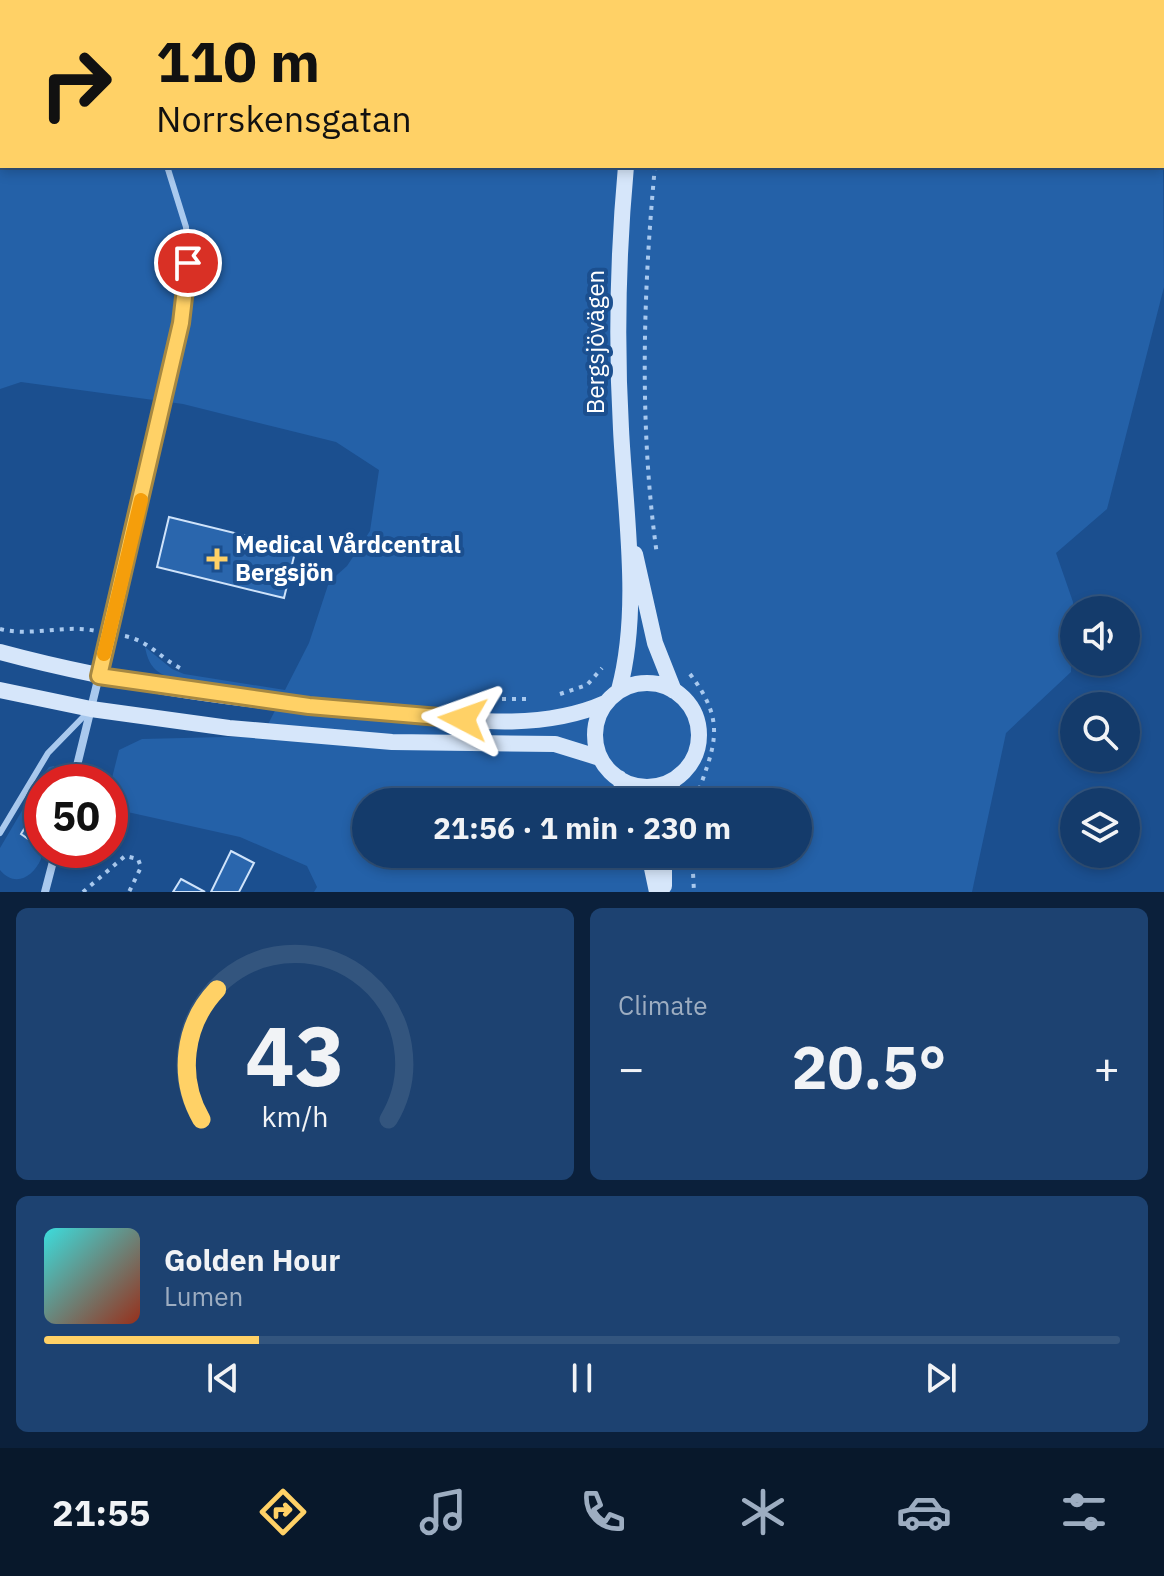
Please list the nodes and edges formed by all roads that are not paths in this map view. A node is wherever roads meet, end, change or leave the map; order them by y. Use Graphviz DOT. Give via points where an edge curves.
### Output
graph roads {
  1 [pos="168,168"];
  2 [pos="626,168"];
  3 [pos="626,517"];
  4 [pos="118,598"];
  5 [pos="0,652"];
  6 [pos="99,676"];
  7 [pos="0,690"];
  8 [pos="619,690"];
  9 [pos="674,691"];
  10 [pos="605,703"];
  11 [pos="91,709"];
  12 [pos="600,758"];
  13 [pos="77,764"];
  14 [pos="619,778"];
  15 [pos="673,780"];
  16 [pos="624,788"];
  17 [pos="671,788"];
  18 [pos="0,833"];
  19 [pos="51,868"];
  20 [pos="652,868"];
  21 [pos="664,868"];
  22 [pos="45,892"];
  23 [pos="657,892"];
  24 [pos="664,892"];
  1 -- 4 [label="lane" via="186,227 188,263 181,323"];
  2 -- 3 [label="main road, Bergsjövägen" via="618,341"];
  3 -- 8 [label="main road, Bergsjövägen" via="629,618"];
  3 -- 9 [label="main road, Bergsjövägen" via="655,643"];
  4 -- 6 [label="street"];
  5 -- 6 [label="main road"];
  6 -- 10 [label="main road" via="309,706 463,719 551,719"];
  6 -- 11 [label="street"];
  7 -- 11 [label="main road"];
  8 -- 9 [label="main road" via="647,683"];
  8 -- 10 [label="main road"];
  9 -- 15 [label="main road, Bergsjövägen" via="694,712 699,731 693,759"];
  10 -- 12 [label="main road" via="595,730"];
  11 -- 12 [label="main road" via="304,736 555,744"];
  11 -- 13 [label="street"];
  11 -- 18 [label="lane" via="48,753"];
  12 -- 14 [label="main road"];
  14 -- 15 [label="main road" via="646,787"];
  14 -- 16 [label="main road"];
  15 -- 17 [label="main road, Bergsjövägen"];
  19 -- 22 [label="street"];
  20 -- 23 [label="main road"];
  21 -- 24 [label="main road"];
}
